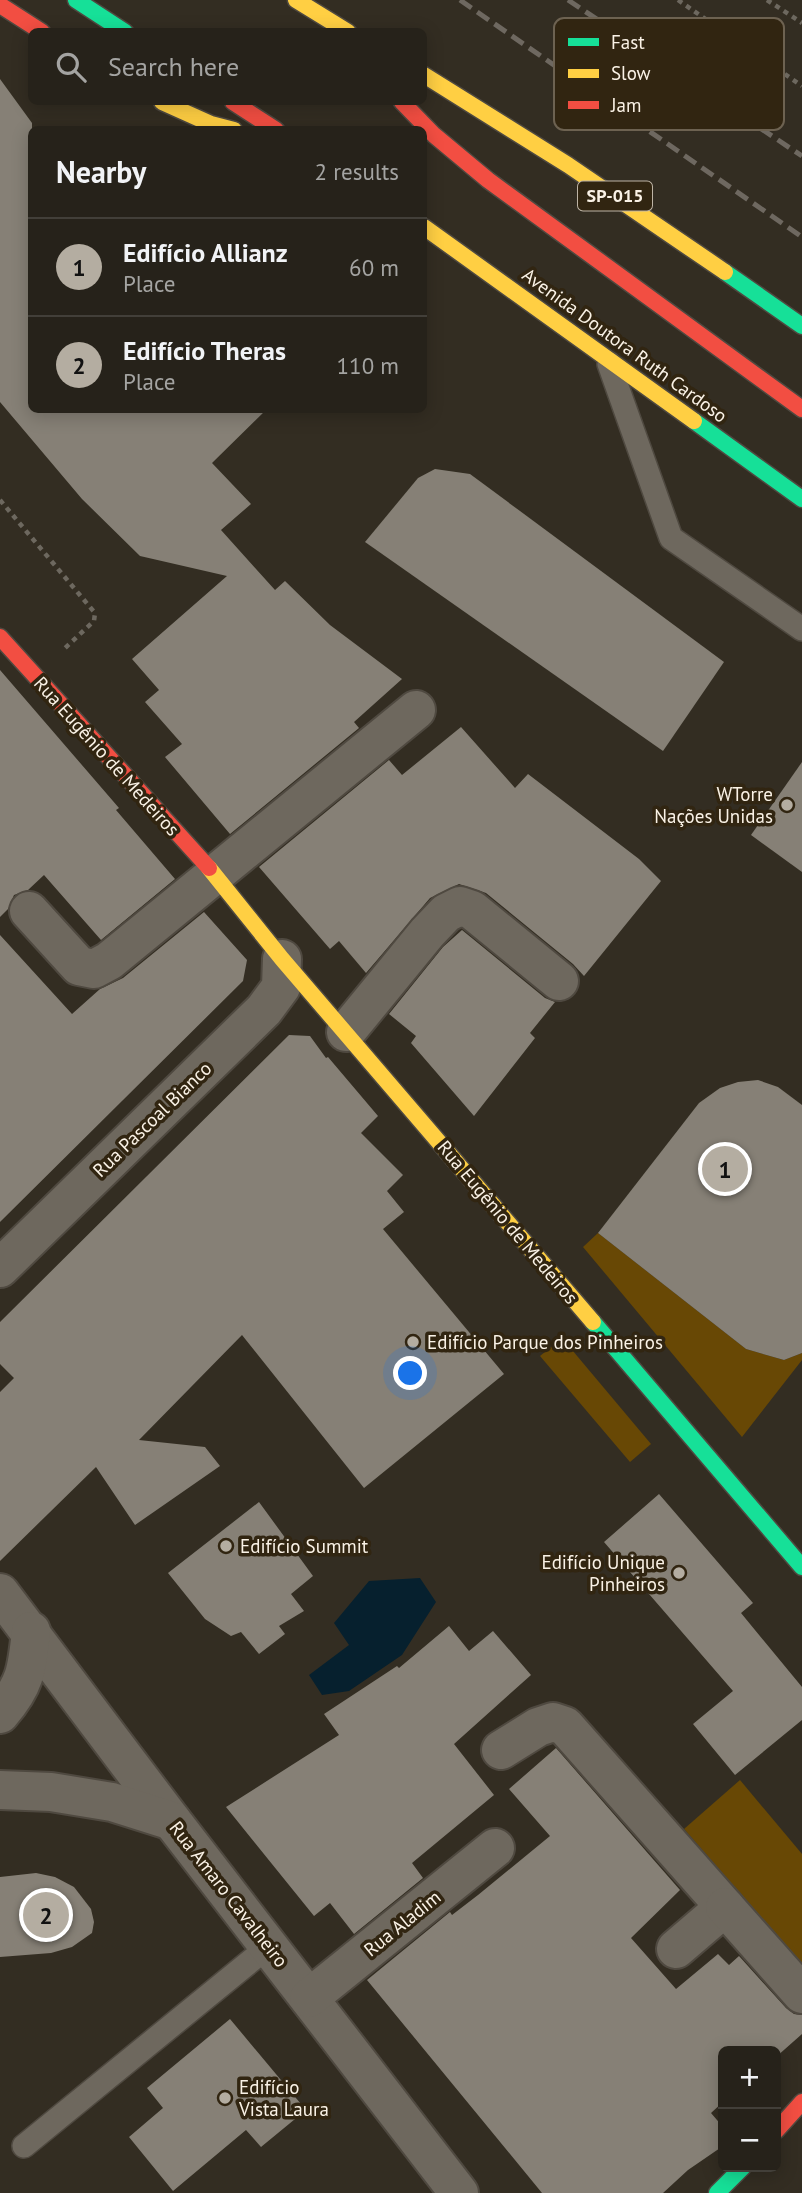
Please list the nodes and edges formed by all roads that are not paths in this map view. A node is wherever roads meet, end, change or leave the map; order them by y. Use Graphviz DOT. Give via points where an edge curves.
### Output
graph roads {
  1 [pos="76,0"];
  2 [pos="296,0"];
  3 [pos="0,5"];
  4 [pos="36,28"];
  5 [pos="119,28"];
  6 [pos="338,28"];
  7 [pos="427,77"];
  8 [pos="169,105"];
  9 [pos="238,105"];
  10 [pos="405,105"];
  11 [pos="219,126"];
  12 [pos="270,126"];
  13 [pos="424,126"];
  14 [pos="427,129"];
  15 [pos="427,229"];
  16 [pos="802,326"];
  17 [pos="607,358"];
  18 [pos="802,410"];
  19 [pos="802,499"];
  20 [pos="802,629"];
  21 [pos="0,637"];
  22 [pos="415,710"];
  23 [pos="215,875"];
  24 [pos="29,911"];
  25 [pos="282,959"];
  26 [pos="559,981"];
  27 [pos="346,1032"];
  28 [pos="0,1268"];
  29 [pos="802,1567"];
  30 [pos="0,1593"];
  31 [pos="31,1631"];
  32 [pos="0,1714"];
  33 [pos="501,1750"];
  34 [pos="0,1790"];
  35 [pos="172,1821"];
  36 [pos="495,1847"];
  37 [pos="725,1907"];
  38 [pos="269,1946"];
  39 [pos="676,1949"];
  40 [pos="802,1994"];
  41 [pos="309,1998"];
  42 [pos="802,2102"];
  43 [pos="781,2125"];
  44 [pos="24,2146"];
  45 [pos="738,2172"];
  46 [pos="460,2193"];
  47 [pos="718,2193"];
  1 -- 5 [label="main road"];
  2 -- 6 [label="main road"];
  3 -- 4 [label="main road"];
  7 -- 16 [label="main road, SP-015" via="616,197"];
  8 -- 11 [label="main road"];
  9 -- 12 [label="main road"];
  10 -- 13 [label="main road"];
  14 -- 18 [label="main road" via="512,199"];
  15 -- 17 [label="main road, Avenida Doutora Ruth Cardoso"];
  17 -- 19 [label="main road, Avenida Doutora Ruth Cardoso"];
  17 -- 20 [label="lane" via="671,538"];
  21 -- 23 [label="main road, Rua Eugênio de Medeiros"];
  22 -- 23 [label="street"];
  23 -- 24 [label="street" via="94,969 79,966"];
  23 -- 25 [label="main road, Rua Eugênio de Medeiros"];
  25 -- 27 [label="main road, Rua Eugênio de Medeiros"];
  25 -- 28 [label="street, Rua Pascoal Bianco" via="281,987 264,1010"];
  26 -- 27 [label="street" via="472,909 460,906 427,933"];
  27 -- 29 [label="main road, Rua Eugênio de Medeiros"];
  30 -- 31 [label="street, Rua Amaro Cavalheiro"];
  31 -- 32 [label="street" via="26,1674"];
  31 -- 35 [label="street, Rua Amaro Cavalheiro"];
  33 -- 37 [label="street" via="538,1727 553,1722 565,1726"];
  34 -- 35 [label="street" via="113,1802"];
  35 -- 38 [label="street, Rua Amaro Cavalheiro"];
  36 -- 41 [label="street, Rua Aladim"];
  37 -- 39 [label="street"];
  37 -- 40 [label="street"];
  38 -- 41 [label="street, Rua Amaro Cavalheiro"];
  38 -- 44 [label="lane"];
  41 -- 46 [label="street, Rua Amaro Cavalheiro"];
  42 -- 43 [label="main road"];
  45 -- 47 [label="main road"];
}
